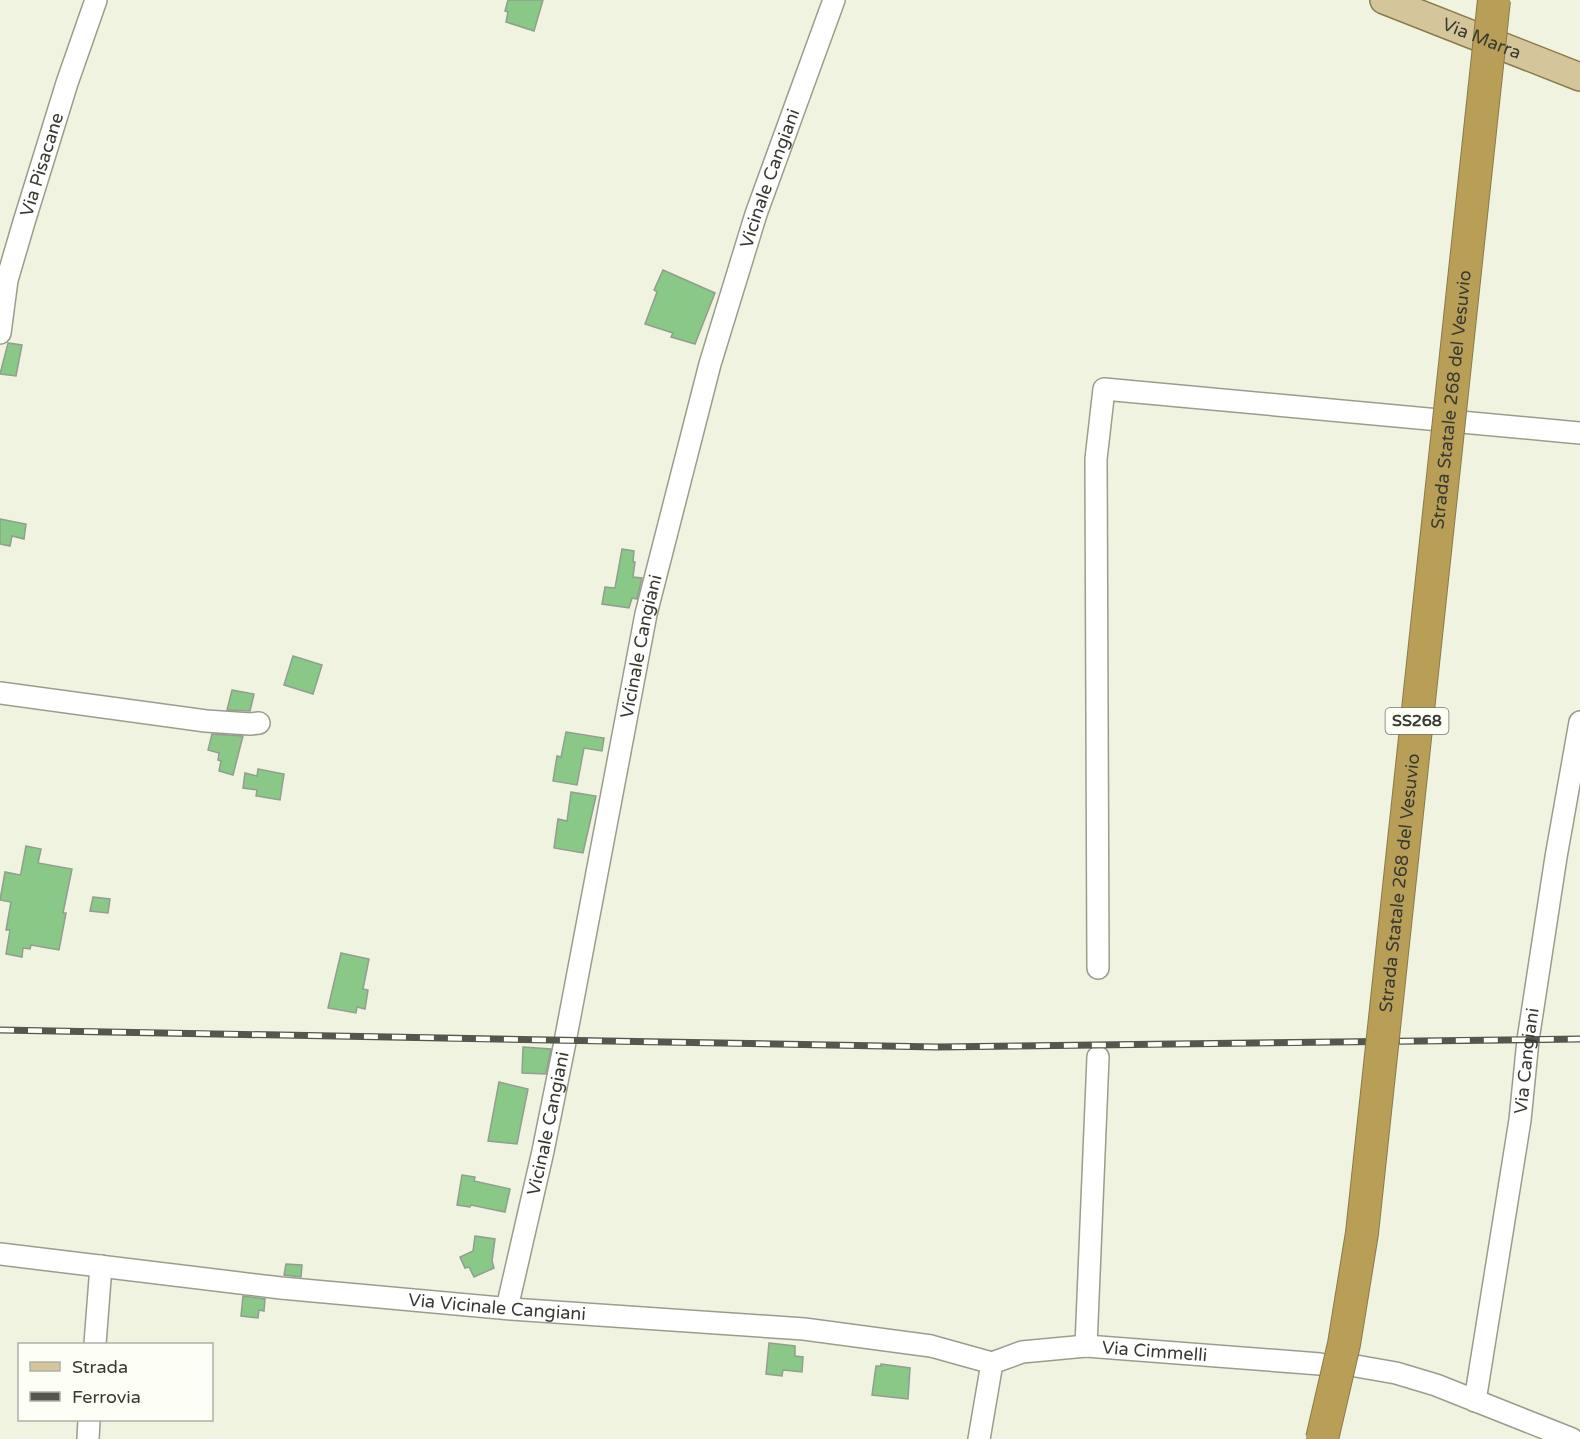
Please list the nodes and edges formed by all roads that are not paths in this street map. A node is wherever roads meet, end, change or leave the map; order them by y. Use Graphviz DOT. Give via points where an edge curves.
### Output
graph roads {
  1 [pos="96,0"];
  2 [pos="834,0"];
  3 [pos="1384,0"];
  4 [pos="1494,0"];
  5 [pos="1580,77"];
  6 [pos="0,333"];
  7 [pos="1580,433"];
  8 [pos="0,693"];
  9 [pos="1580,722"];
  10 [pos="259,723"];
  11 [pos="1098,968"];
  12 [pos="1098,1057"];
  13 [pos="0,1254"];
  14 [pos="101,1266"];
  15 [pos="507,1308"];
  16 [pos="95,1343"];
  17 [pos="1086,1346"];
  18 [pos="992,1362"];
  19 [pos="1320,1364"];
  20 [pos="1356,1366"];
  21 [pos="1475,1401"];
  22 [pos="89,1421"];
  23 [pos="88,1439"];
  24 [pos="979,1439"];
  25 [pos="1322,1439"];
  26 [pos="1572,1439"];
  1 -- 6 [label="street, Via Pisacane" via="21,231 7,280"];
  2 -- 15 [label="street, Vicinale Cangiani" via="752,225 710,364 649,603 562,1059"];
  3 -- 5 [label="main road, Via Marra"];
  4 -- 25 [label="highway, Strada Statale 268 del Vesuvio / SS268, bridge" via="1363,1221 1344,1344"];
  7 -- 11 [label="street" via="1104,389 1096,459"];
  8 -- 10 [label="street" via="206,721"];
  9 -- 21 [label="street, Via Cangiani"];
  12 -- 17 [label="street"];
  13 -- 14 [label="street, Via Vicinale Cangiani"];
  14 -- 15 [label="street, Via Vicinale Cangiani" via="281,1288"];
  14 -- 16 [label="street"];
  15 -- 18 [label="street, Via Vicinale Cangiani" via="804,1329 932,1346"];
  17 -- 18 [label="street, Via Cimmelli" via="1022,1352"];
  17 -- 19 [label="street, Via Cimmelli"];
  18 -- 24 [label="street"];
  20 -- 21 [label="street" via="1396,1373"];
  21 -- 26 [label="street"];
  22 -- 23 [label="street"];
}
